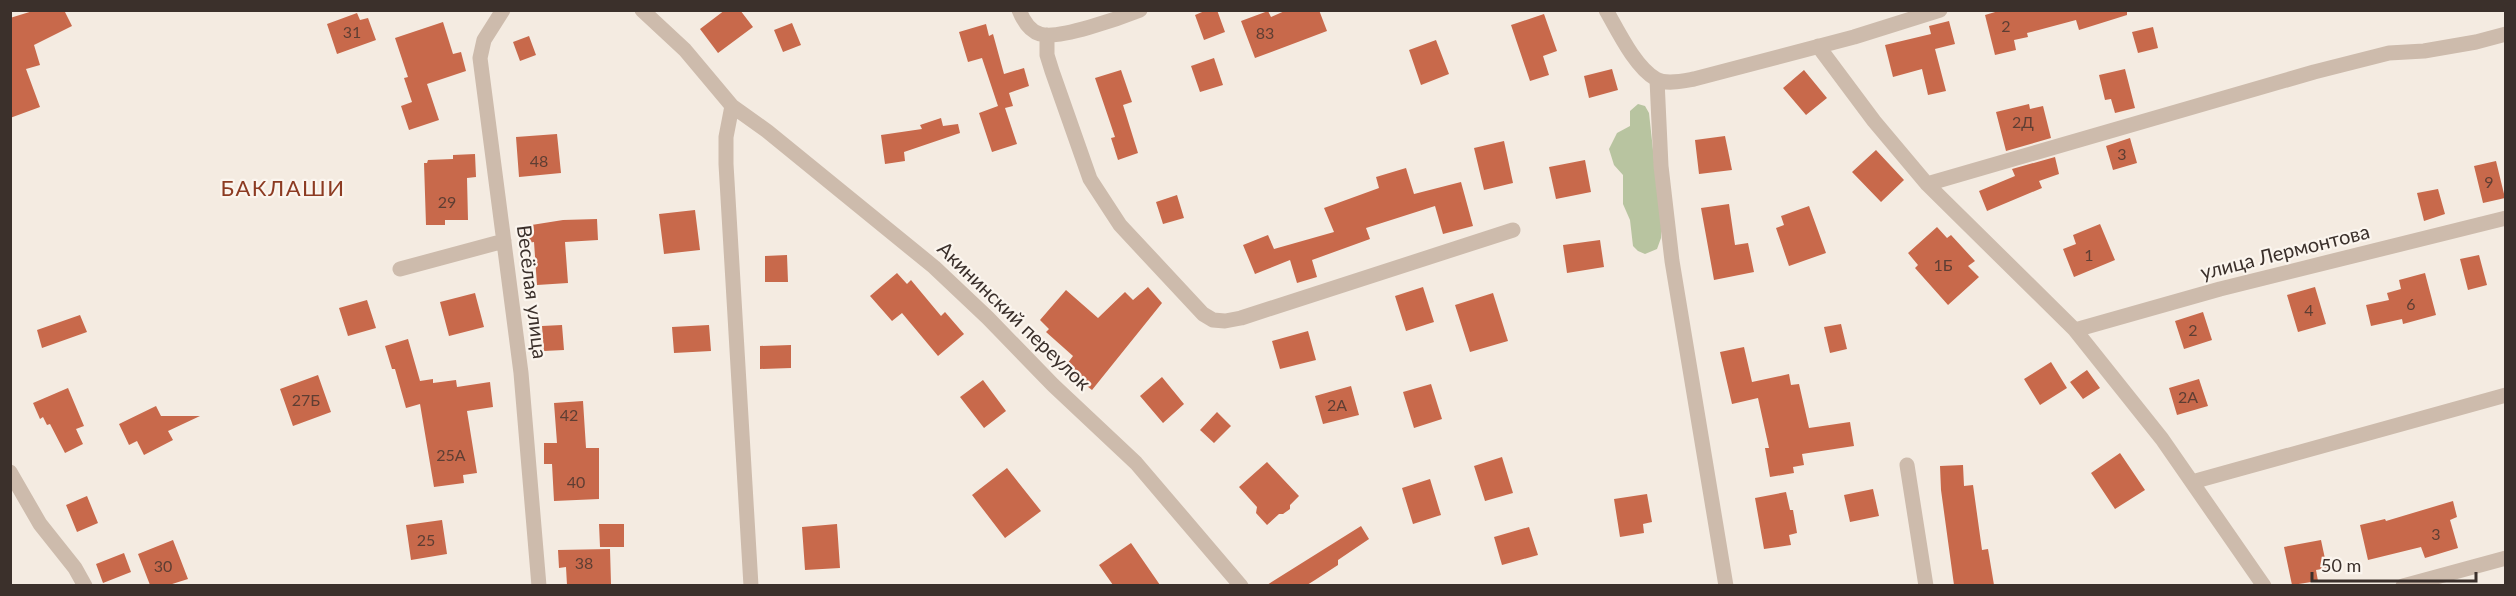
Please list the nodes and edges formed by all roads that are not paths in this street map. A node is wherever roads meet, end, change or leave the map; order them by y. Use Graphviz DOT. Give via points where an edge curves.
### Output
graph roads {
  1 [pos="503,10"];
  2 [pos="642,10"];
  3 [pos="1019,10"];
  4 [pos="1140,10"];
  5 [pos="1606,10"];
  6 [pos="1940,10"];
  7 [pos="2505,34"];
  8 [pos="1047,35"];
  9 [pos="1818,46"];
  10 [pos="1657,80"];
  11 [pos="732,106"];
  12 [pos="1927,184"];
  13 [pos="2505,218"];
  14 [pos="1513,230"];
  15 [pos="504,241"];
  16 [pos="400,269"];
  17 [pos="2075,330"];
  18 [pos="2505,394"];
  19 [pos="1907,465"];
  20 [pos="10,472"];
  21 [pos="2192,482"];
  22 [pos="2505,558"];
  23 [pos="85,585"];
  24 [pos="539,585"];
  25 [pos="751,585"];
  26 [pos="1240,585"];
  27 [pos="1726,585"];
  28 [pos="1926,585"];
  29 [pos="2264,585"];
  30 [pos="2403,585"];
  1 -- 15 [label="street, Весёлая улица" via="484,40 480,58"];
  2 -- 11 [label="street, Акининский переулок" via="685,50"];
  3 -- 8 [label="street" via="1030,28"];
  4 -- 8 [label="street"];
  5 -- 10 [label="street" via="1629,49"];
  6 -- 9 [label="street"];
  7 -- 12 [label="street" via="2424,51 2389,53 2325,69"];
  8 -- 14 [label="street" via="1047,55 1090,178 1120,225 1193,304 1213,320 1241,318"];
  9 -- 10 [label="street" via="1694,80"];
  9 -- 12 [label="street"];
  10 -- 27 [label="street" via="1661,166 1672,261"];
  11 -- 25 [label="street" via="726,164"];
  11 -- 26 [label="street, Акининский переулок" via="949,281 1136,463"];
  12 -- 17 [label="street"];
  13 -- 17 [label="street, улица Лермонтова" via="2220,289"];
  15 -- 16 [label="street"];
  15 -- 24 [label="street, Весёлая улица" via="523,393"];
  17 -- 21 [label="street"];
  18 -- 21 [label="street"];
  19 -- 28 [label="street"];
  20 -- 23 [label="street" via="40,524"];
  21 -- 29 [label="street"];
  22 -- 30 [label="street"];
}
